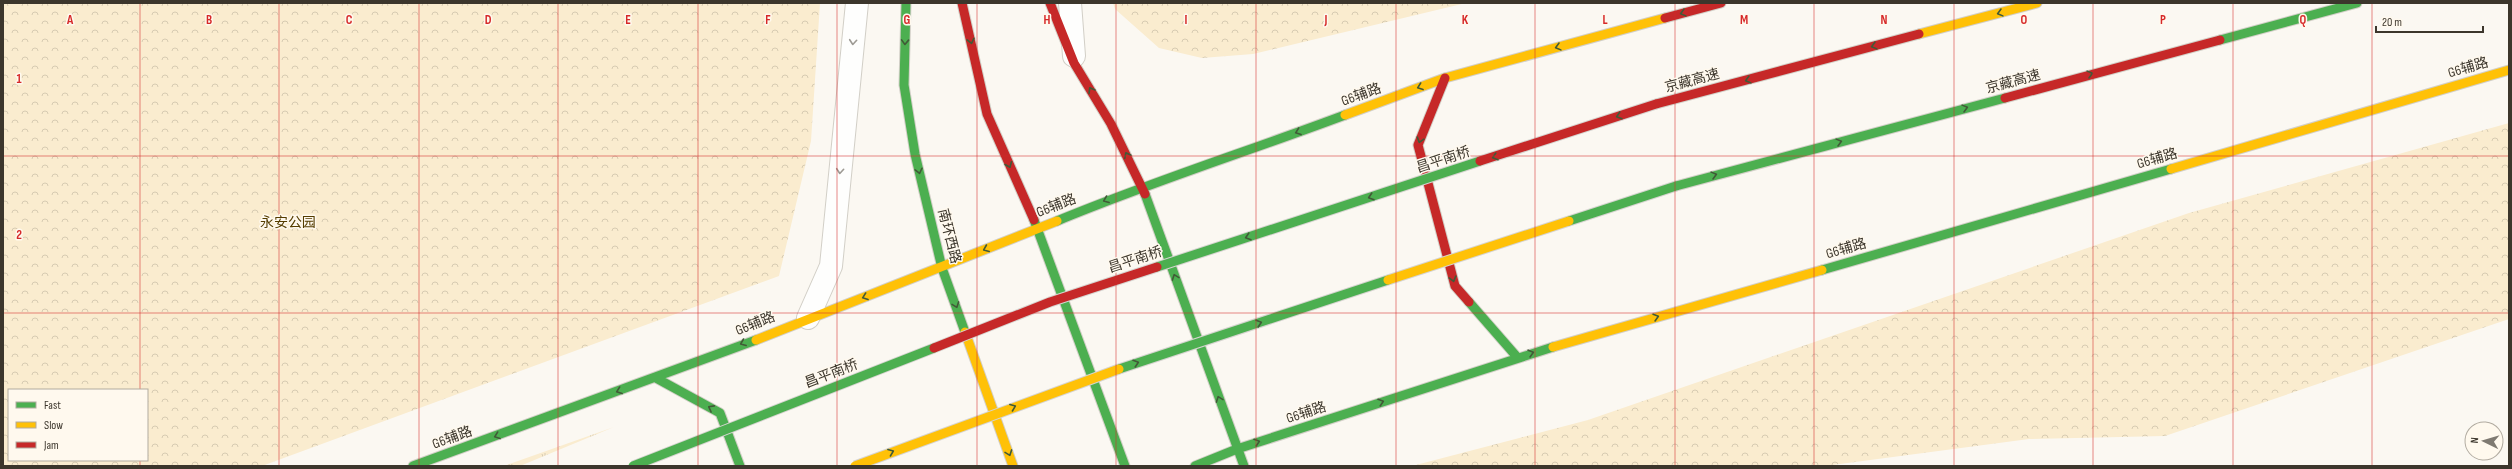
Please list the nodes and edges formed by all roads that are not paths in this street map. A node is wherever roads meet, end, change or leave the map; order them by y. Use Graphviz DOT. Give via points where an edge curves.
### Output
graph roads {
  1 [pos="857,3"];
  2 [pos="906,3"];
  3 [pos="962,3"];
  4 [pos="1050,3"];
  5 [pos="1070,3"];
  6 [pos="1721,3"];
  7 [pos="2038,3"];
  8 [pos="2357,3"];
  9 [pos="1074,63"];
  10 [pos="2509,70"];
  11 [pos="1445,78"];
  12 [pos="1656,104"];
  13 [pos="1142,186"];
  14 [pos="1037,227"];
  15 [pos="942,268"];
  16 [pos="808,318"];
  17 [pos="1517,357"];
  18 [pos="656,378"];
  19 [pos="1237,449"];
  20 [pos="413,466"];
  21 [pos="633,466"];
  22 [pos="740,466"];
  23 [pos="855,466"];
  24 [pos="1013,466"];
  25 [pos="1125,466"];
  26 [pos="1195,466"];
  27 [pos="1244,466"];
  1 -- 16 [label="street, one-way" via="831,266"];
  2 -- 15 [label="main road, 南环西路, one-way" via="904,85 915,154"];
  3 -- 14 [label="main road, one-way" via="987,114"];
  4 -- 9 [label="main road"];
  5 -- 9 [label="street"];
  6 -- 11 [label="main road, G6辅路, one-way"];
  7 -- 12 [label="main road, 京藏高速, one-way"];
  23 -- 8 [label="main road, 京藏高速, one-way, bridge" via="1084,380 1676,186"];
  13 -- 9 [label="main road, one-way" via="1111,124"];
  17 -- 10 [label="main road, G6辅路, one-way"];
  11 -- 13 [label="main road, G6辅路, one-way" via="1242,153"];
  11 -- 17 [label="main road, one-way" via="1418,145 1455,286"];
  12 -- 21 [label="main road, 昌平南桥, one-way, bridge" via="1050,302"];
  13 -- 14 [label="main road, G6辅路, one-way"];
  19 -- 13 [label="main road, one-way"];
  14 -- 15 [label="main road, G6辅路, one-way"];
  14 -- 25 [label="main road"];
  15 -- 16 [label="main road, G6辅路, one-way"];
  15 -- 24 [label="main road, 南环西路, one-way"];
  16 -- 18 [label="main road, G6辅路, one-way"];
  19 -- 17 [label="main road, G6辅路, one-way"];
  18 -- 20 [label="main road, G6辅路, one-way"];
  22 -- 18 [label="main road, one-way" via="720,413"];
  19 -- 26 [label="main road, G6辅路"];
  19 -- 27 [label="main road"];
}
